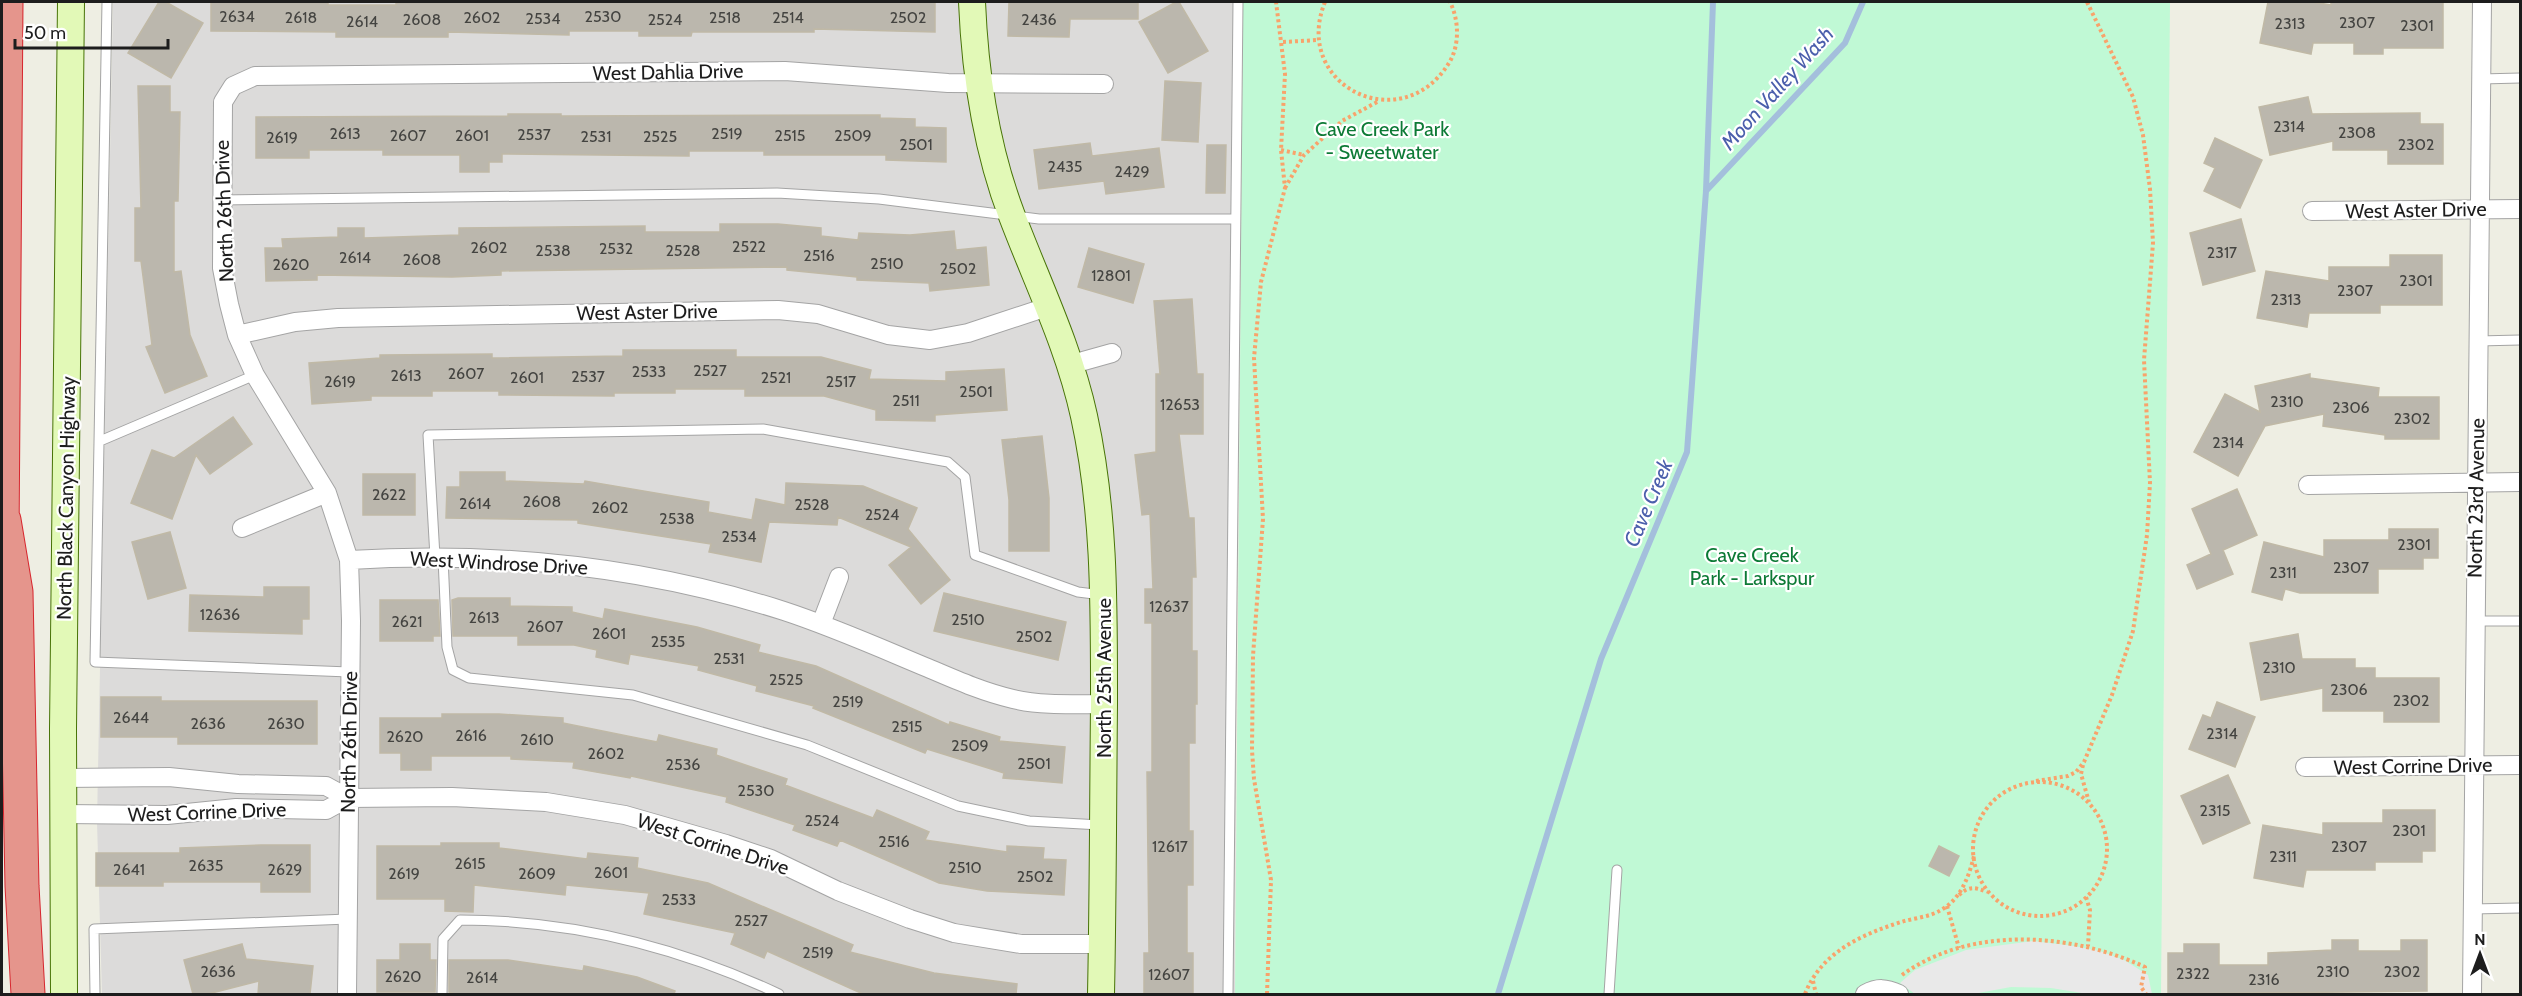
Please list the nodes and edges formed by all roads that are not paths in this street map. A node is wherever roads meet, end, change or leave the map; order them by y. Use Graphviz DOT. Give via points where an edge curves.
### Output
graph roads {
  1 [pos="6,2"];
  2 [pos="71,2"];
  3 [pos="107,2"];
  4 [pos="972,2"];
  5 [pos="1239,2"];
  6 [pos="2482,2"];
  7 [pos="2520,78"];
  8 [pos="2481,79"];
  9 [pos="980,84"];
  10 [pos="1104,84"];
  11 [pos="233,86"];
  12 [pos="221,200"];
  13 [pos="2520,209"];
  14 [pos="2480,210"];
  15 [pos="2312,211"];
  16 [pos="1011,214"];
  17 [pos="1235,219"];
  18 [pos="1050,306"];
  19 [pos="237,335"];
  20 [pos="2520,340"];
  21 [pos="2478,341"];
  22 [pos="1112,353"];
  23 [pos="1069,366"];
  24 [pos="255,375"];
  25 [pos="100,441"];
  26 [pos="2476,482"];
  27 [pos="2520,482"];
  28 [pos="2308,485"];
  29 [pos="327,494"];
  30 [pos="2,508"];
  31 [pos="242,528"];
  32 [pos="2,543"];
  33 [pos="439,558"];
  34 [pos="349,560"];
  35 [pos="839,577"];
  36 [pos="1105,595"];
  37 [pos="2475,621"];
  38 [pos="2520,621"];
  39 [pos="821,624"];
  40 [pos="349,672"];
  41 [pos="1104,704"];
  42 [pos="2474,765"];
  43 [pos="2520,765"];
  44 [pos="2305,767"];
  45 [pos="63,778"];
  46 [pos="348,798"];
  47 [pos="63,814"];
  48 [pos="1103,825"];
  49 [pos="1617,870"];
  50 [pos="2520,908"];
  51 [pos="2472,909"];
  52 [pos="348,919"];
  53 [pos="1102,944"];
  54 [pos="1898,986"];
  55 [pos="28,994"];
  56 [pos="64,994"];
  57 [pos="95,994"];
  58 [pos="347,994"];
  59 [pos="441,994"];
  60 [pos="779,994"];
  61 [pos="1101,994"];
  62 [pos="1228,994"];
  63 [pos="1610,994"];
  64 [pos="1865,994"];
  65 [pos="2472,994"];
  1 -- 30 [label="highway"];
  2 -- 45 [label="street, North Black Canyon Highway"];
  3 -- 25 [label="lane"];
  4 -- 9 [label="street, North 25th Avenue"];
  5 -- 17 [label="lane"];
  6 -- 8 [label="street, North 23rd Avenue"];
  7 -- 8 [label="lane"];
  8 -- 14 [label="street, North 23rd Avenue"];
  9 -- 10 [label="street, West Dahlia Drive"];
  9 -- 11 [label="street, West Dahlia Drive" via="785,71 255,76"];
  9 -- 16 [label="street, North 25th Avenue" via="986,125"];
  11 -- 12 [label="street, North 26th Drive" via="223,102"];
  12 -- 16 [label="lane" via="777,193 879,199"];
  12 -- 19 [label="street, North 26th Drive" via="222,268"];
  13 -- 14 [label="street, West Aster Drive"];
  14 -- 15 [label="street, West Aster Drive"];
  14 -- 21 [label="street, North 23rd Avenue"];
  16 -- 17 [label="lane" via="1064,220"];
  16 -- 18 [label="street, North 25th Avenue"];
  17 -- 62 [label="lane"];
  18 -- 19 [label="street, West Aster Drive" via="968,333 930,340 888,334 818,314 778,310 338,318 295,322"];
  18 -- 23 [label="street, North 25th Avenue"];
  19 -- 24 [label="street, North 26th Drive"];
  20 -- 21 [label="lane"];
  21 -- 26 [label="street, North 23rd Avenue"];
  22 -- 23 [label="street"];
  23 -- 36 [label="street, North 25th Avenue" via="1084,414 1096,479"];
  24 -- 25 [label="lane"];
  24 -- 29 [label="street, North 26th Drive"];
  25 -- 40 [label="lane" via="95,662"];
  26 -- 27 [label="street"];
  26 -- 28 [label="street"];
  26 -- 37 [label="street, North 23rd Avenue"];
  29 -- 31 [label="street"];
  29 -- 34 [label="street, North 26th Drive"];
  30 -- 32 [label="highway"];
  30 -- 55 [label="highway" via="16,592"];
  33 -- 34 [label="street, West Windrose Drive"];
  33 -- 36 [label="lane" via="428,435 763,429 948,462 965,477 975,555 1078,591"];
  33 -- 39 [label="street, West Windrose Drive" via="546,561 630,573 713,591"];
  33 -- 48 [label="lane" via="447,647 453,670 469,678 633,695 807,745 958,806 1029,821"];
  34 -- 40 [label="street, North 26th Drive"];
  35 -- 39 [label="street"];
  36 -- 41 [label="street, North 25th Avenue"];
  37 -- 38 [label="lane"];
  37 -- 42 [label="street, North 23rd Avenue"];
  39 -- 41 [label="street, West Windrose Drive" via="973,688 1015,700"];
  40 -- 46 [label="street, North 26th Drive"];
  41 -- 48 [label="street, North 25th Avenue"];
  42 -- 43 [label="street, West Corrine Drive"];
  42 -- 44 [label="street, West Corrine Drive"];
  42 -- 51 [label="street, North 23rd Avenue"];
  45 -- 46 [label="street, West Corrine Drive" via="169,777 238,784 326,786"];
  45 -- 47 [label="street, North Black Canyon Highway"];
  46 -- 47 [label="street, West Corrine Drive" via="326,810 236,808 167,815"];
  46 -- 52 [label="street, North 26th Drive"];
  46 -- 53 [label="street, West Corrine Drive" via="452,797 546,802 625,815 771,859 838,891 954,933 1021,944"];
  47 -- 56 [label="street, North Black Canyon Highway"];
  48 -- 53 [label="street, North 25th Avenue"];
  49 -- 63 [label="lane"];
  50 -- 51 [label="lane"];
  51 -- 65 [label="street, North 23rd Avenue"];
  52 -- 57 [label="lane" via="94,929"];
  52 -- 58 [label="street, North 26th Drive"];
  53 -- 61 [label="street, North 25th Avenue"];
  54 -- 64 [label="street"];
  59 -- 60 [label="lane" via="443,939 460,920 506,920 575,928 675,952"];
}
